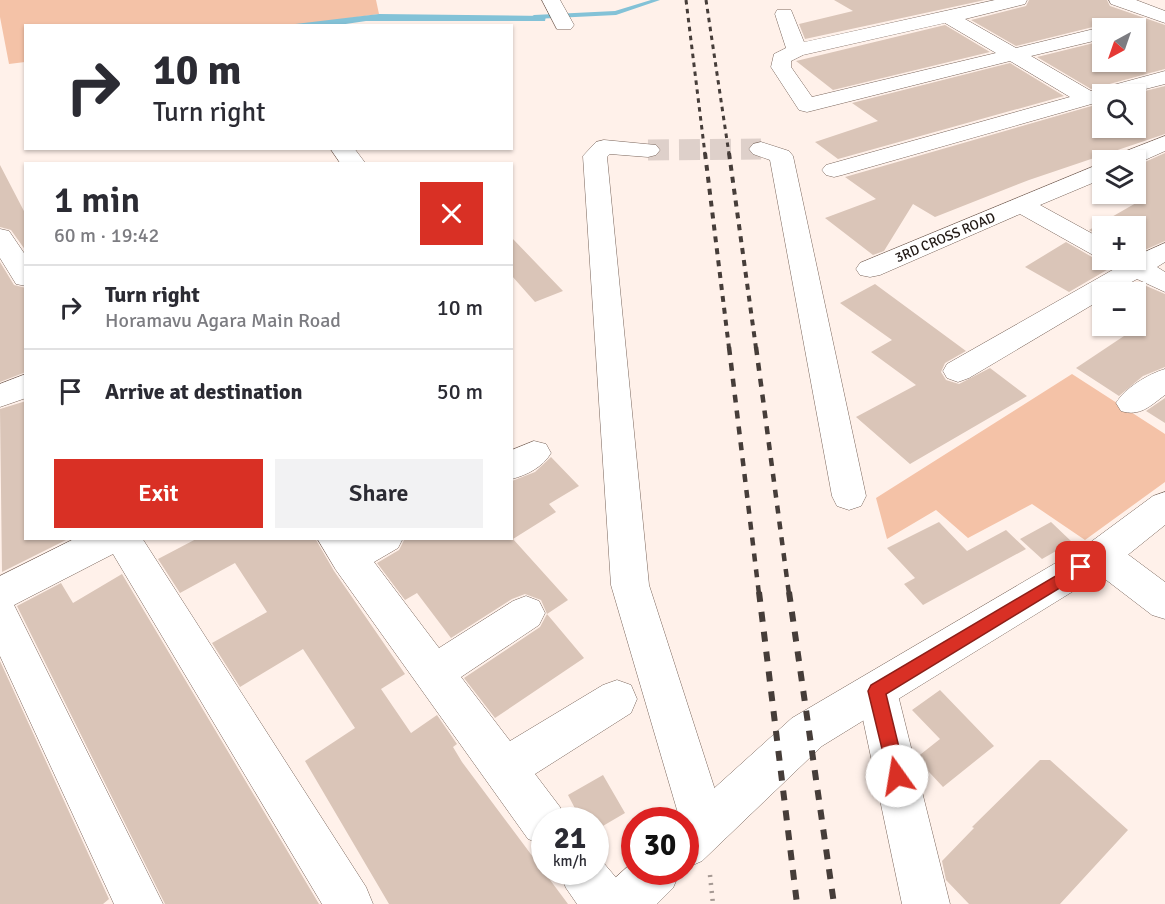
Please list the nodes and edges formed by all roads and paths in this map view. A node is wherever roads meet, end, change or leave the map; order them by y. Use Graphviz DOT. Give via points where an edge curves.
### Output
graph roads {
  1 [pos="1017,0"];
  2 [pos="1118,0"];
  3 [pos="552,3"];
  4 [pos="928,6"];
  5 [pos="784,14"];
  6 [pos="948,17"];
  7 [pos="1165,18"];
  8 [pos="1146,23"];
  9 [pos="564,25"];
  10 [pos="1092,35"];
  11 [pos="797,50"];
  12 [pos="1012,54"];
  13 [pos="1165,77"];
  14 [pos="1088,98"];
  15 [pos="1165,143"];
  16 [pos="761,149"];
  17 [pos="343,150"];
  18 [pos="648,150"];
  19 [pos="1146,151"];
  20 [pos="352,162"];
  21 [pos="834,170"];
  22 [pos="1092,174"];
  23 [pos="1021,205"];
  24 [pos="0,237"];
  25 [pos="1092,244"];
  26 [pos="1165,251"];
  27 [pos="1146,258"];
  28 [pos="870,268"];
  29 [pos="1120,270"];
  30 [pos="1141,270"];
  31 [pos="24,275"];
  32 [pos="1165,283"];
  33 [pos="958,371"];
  34 [pos="1165,380"];
  35 [pos="24,386"];
  36 [pos="0,396"];
  37 [pos="1132,403"];
  38 [pos="849,496"];
  39 [pos="1165,506"];
  40 [pos="106,540"];
  41 [pos="123,540"];
  42 [pos="377,540"];
  43 [pos="342,549"];
  44 [pos="1101,555"];
  45 [pos="0,594"];
  46 [pos="1165,603"];
  47 [pos="526,613"];
  48 [pos="0,615"];
  49 [pos="433,674"];
  50 [pos="877,691"];
  51 [pos="617,699"];
  52 [pos="503,769"];
  53 [pos="532,807"];
  54 [pos="688,807"];
  55 [pos="699,832"];
  56 [pos="592,885"];
  57 [pos="643,885"];
  58 [pos="140,904"];
  59 [pos="349,904"];
  60 [pos="607,904"];
  61 [pos="622,904"];
  62 [pos="926,904"];
  1 -- 6 [label="street"];
  2 -- 7 [label="street"];
  3 -- 9 [label="street"];
  4 -- 6 [label="street"];
  5 -- 11 [label="street"];
  6 -- 11 [label="street"];
  6 -- 12 [label="street"];
  7 -- 8 [label="street"];
  10 -- 12 [label="street"];
  11 -- 12 [label="street" via="781,58 781,67 807,105"];
  12 -- 14 [label="street"];
  13 -- 14 [label="street"];
  14 -- 21 [label="street"];
  15 -- 19 [label="street"];
  16 -- 38 [label="street" via="781,156"];
  17 -- 20 [label="street"];
  18 -- 54 [label="street" via="604,147 595,156 629,573"];
  22 -- 23 [label="street, 3RD CROSS ROAD"];
  23 -- 25 [label="street"];
  23 -- 28 [label="street, 3RD CROSS ROAD"];
  24 -- 31 [label="street"];
  26 -- 27 [label="street"];
  29 -- 33 [label="street"];
  30 -- 32 [label="street"];
  34 -- 37 [label="street"];
  35 -- 36 [label="street"];
  39 -- 44 [label="street"];
  40 -- 45 [label="street"];
  41 -- 59 [label="street"];
  42 -- 43 [label="street"];
  43 -- 49 [label="street"];
  44 -- 46 [label="street"];
  44 -- 50 [label="street"];
  47 -- 49 [label="street"];
  48 -- 58 [label="street"];
  49 -- 52 [label="street"];
  50 -- 55 [label="street" via="807,732"];
  50 -- 62 [label="street"];
  51 -- 52 [label="street"];
  52 -- 53 [label="street"];
  56 -- 60 [label="street"];
  57 -- 61 [label="street"];
}
